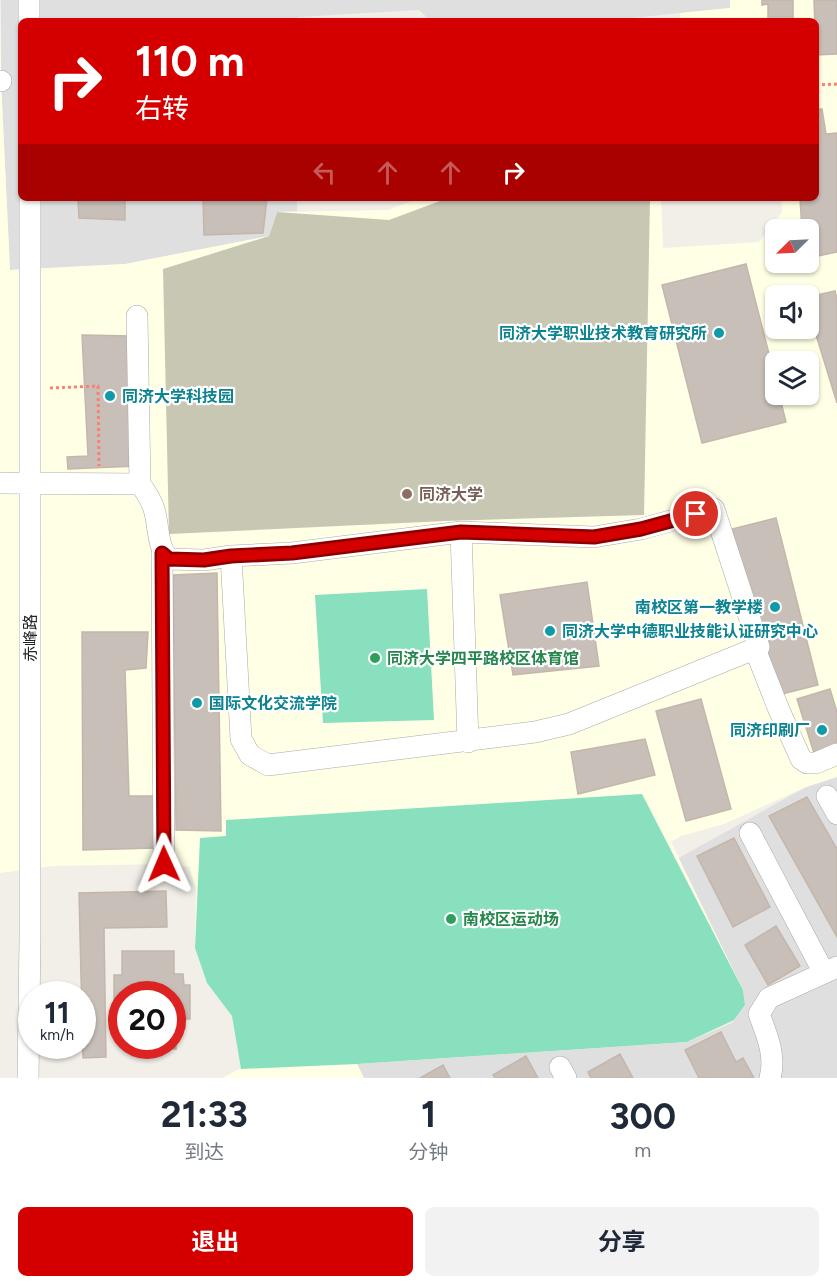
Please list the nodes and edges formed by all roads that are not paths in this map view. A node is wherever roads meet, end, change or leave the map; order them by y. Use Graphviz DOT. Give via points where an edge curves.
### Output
graph roads {
  1 [pos="29,0"];
  2 [pos="29,18"];
  3 [pos="30,201"];
  4 [pos="137,316"];
  5 [pos="0,483"];
  6 [pos="30,484"];
  7 [pos="140,484"];
  8 [pos="461,532"];
  9 [pos="162,553"];
  10 [pos="231,556"];
  11 [pos="755,649"];
  12 [pos="468,742"];
  13 [pos="837,754"];
  14 [pos="750,833"];
  15 [pos="164,864"];
  16 [pos="830,970"];
  17 [pos="28,1078"];
  18 [pos="770,1078"];
  1 -- 2 [label="street"];
  3 -- 6 [label="street, 赤峰路"];
  4 -- 7 [label="street"];
  5 -- 6 [label="street"];
  6 -- 7 [label="street"];
  6 -- 17 [label="street, 赤峰路"];
  7 -- 9 [label="street" via="154,507"];
  8 -- 10 [label="street" via="292,553"];
  8 -- 11 [label="street" via="594,537 714,509 759,647"];
  8 -- 12 [label="street"];
  9 -- 10 [label="street" via="169,559 180,560"];
  9 -- 15 [label="street"];
  10 -- 12 [label="street" via="241,739 250,755 268,765"];
  11 -- 12 [label="street" via="569,724"];
  11 -- 13 [label="street" via="801,759 816,762"];
  14 -- 16 [label="street"];
  16 -- 18 [label="street" via="769,998 759,1014 774,1065"];
}
